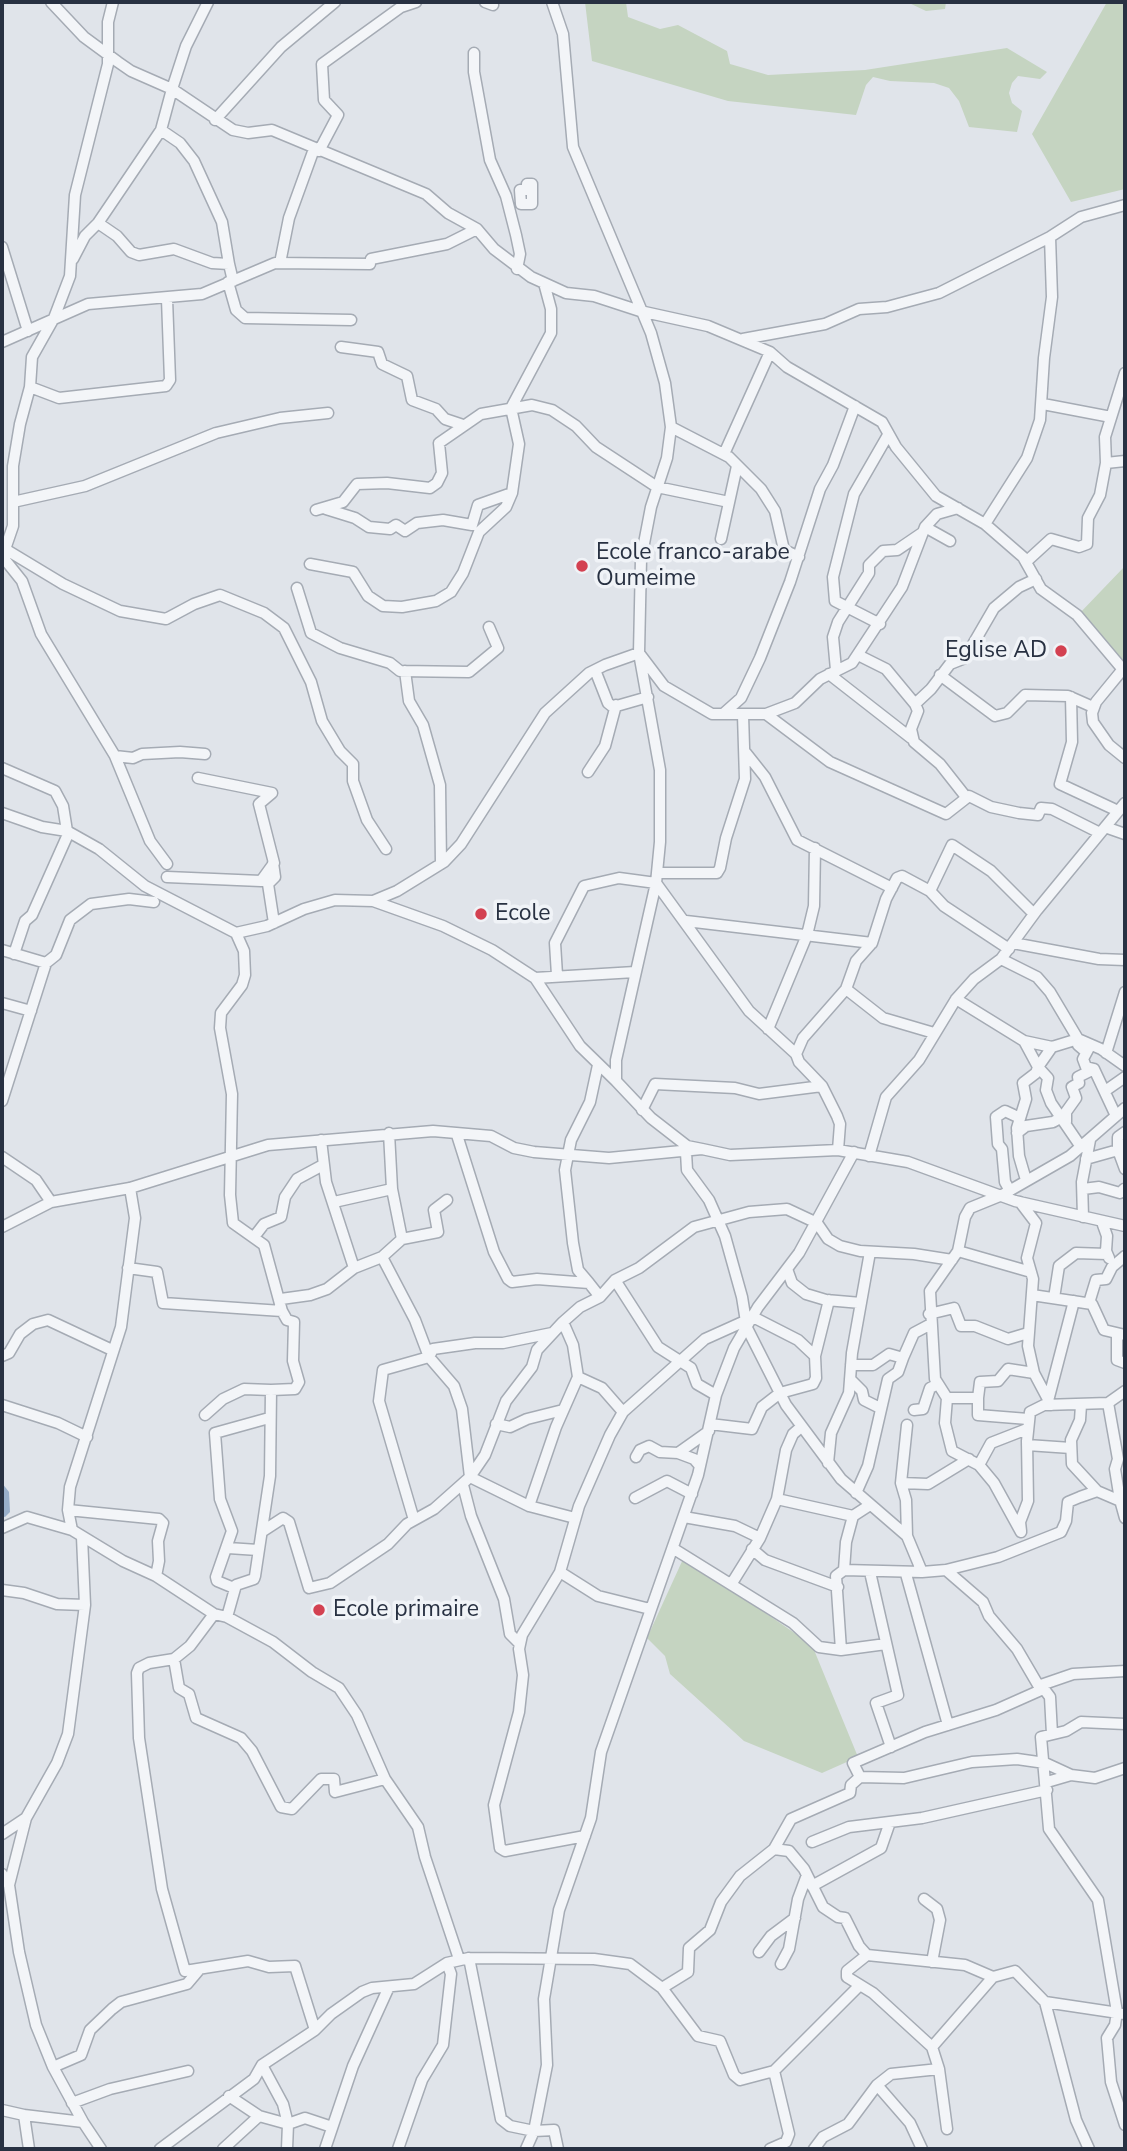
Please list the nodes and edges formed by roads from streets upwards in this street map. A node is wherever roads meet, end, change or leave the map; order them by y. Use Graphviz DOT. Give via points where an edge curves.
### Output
graph roads {
  1 [pos="51,2"];
  2 [pos="113,2"];
  3 [pos="208,2"];
  4 [pos="335,2"];
  5 [pos="416,2"];
  6 [pos="552,2"];
  7 [pos="474,53"];
  8 [pos="110,54"];
  9 [pos="172,89"];
  10 [pos="215,120"];
  11 [pos="161,130"];
  12 [pos="316,150"];
  13 [pos="1125,205"];
  14 [pos="98,223"];
  15 [pos="477,229"];
  16 [pos="1050,237"];
  17 [pos="2,247"];
  18 [pos="73,259"];
  19 [pos="280,263"];
  20 [pos="229,264"];
  21 [pos="517,269"];
  22 [pos="231,282"];
  23 [pos="544,283"];
  24 [pos="167,299"];
  25 [pos="640,311"];
  26 [pos="54,318"];
  27 [pos="351,320"];
  28 [pos="27,331"];
  29 [pos="743,339"];
  30 [pos="2,342"];
  31 [pos="341,347"];
  32 [pos="769,352"];
  33 [pos="1125,373"];
  34 [pos="30,387"];
  35 [pos="1043,404"];
  36 [pos="855,406"];
  37 [pos="511,408"];
  38 [pos="328,413"];
  39 [pos="1111,416"];
  40 [pos="463,425"];
  41 [pos="671,427"];
  42 [pos="888,435"];
  43 [pos="724,454"];
  44 [pos="1125,461"];
  45 [pos="1106,463"];
  46 [pos="737,466"];
  47 [pos="657,487"];
  48 [pos="9,494"];
  49 [pos="512,494"];
  50 [pos="729,502"];
  51 [pos="958,508"];
  52 [pos="985,524"];
  53 [pos="924,530"];
  54 [pos="721,539"];
  55 [pos="950,541"];
  56 [pos="3,555"];
  57 [pos="799,557"];
  58 [pos="1027,561"];
  59 [pos="310,564"];
  60 [pos="1036,579"];
  61 [pos="297,588"];
  62 [pos="849,608"];
  63 [pos="880,624"];
  64 [pos="489,627"];
  65 [pos="639,653"];
  66 [pos="858,655"];
  67 [pos="596,670"];
  68 [pos="405,671"];
  69 [pos="1124,671"];
  70 [pos="833,672"];
  71 [pos="940,675"];
  72 [pos="648,697"];
  73 [pos="1071,697"];
  74 [pos="915,704"];
  75 [pos="616,705"];
  76 [pos="1093,707"];
  77 [pos="723,714"];
  78 [pos="766,714"];
  79 [pos="743,715"];
  80 [pos="911,738"];
  81 [pos="746,753"];
  82 [pos="205,754"];
  83 [pos="116,756"];
  84 [pos="1125,758"];
  85 [pos="2,768"];
  86 [pos="588,772"];
  87 [pos="198,778"];
  88 [pos="966,797"];
  89 [pos="1122,807"];
  90 [pos="2,813"];
  91 [pos="1102,830"];
  92 [pos="68,832"];
  93 [pos="1125,834"];
  94 [pos="816,848"];
  95 [pos="386,849"];
  96 [pos="273,863"];
  97 [pos="167,864"];
  98 [pos="441,864"];
  99 [pos="167,877"];
  100 [pos="656,878"];
  101 [pos="892,888"];
  102 [pos="930,891"];
  103 [pos="373,901"];
  104 [pos="154,902"];
  105 [pos="1034,914"];
  106 [pos="686,921"];
  107 [pos="274,923"];
  108 [pos="236,933"];
  109 [pos="807,935"];
  110 [pos="872,943"];
  111 [pos="1011,946"];
  112 [pos="2,950"];
  113 [pos="14,954"];
  114 [pos="1001,959"];
  115 [pos="1125,960"];
  116 [pos="46,963"];
  117 [pos="635,972"];
  118 [pos="557,975"];
  119 [pos="535,978"];
  120 [pos="846,989"];
  121 [pos="1125,992"];
  122 [pos="956,999"];
  123 [pos="2,1003"];
  124 [pos="31,1011"];
  125 [pos="768,1029"];
  126 [pos="934,1032"];
  127 [pos="1077,1038"];
  128 [pos="1024,1041"];
  129 [pos="1052,1046"];
  130 [pos="1089,1047"];
  131 [pos="1106,1053"];
  132 [pos="796,1054"];
  133 [pos="598,1065"];
  134 [pos="1125,1066"];
  135 [pos="1038,1067"];
  136 [pos="1094,1069"];
  137 [pos="5,1073"];
  138 [pos="1125,1077"];
  139 [pos="616,1082"];
  140 [pos="822,1086"];
  141 [pos="1105,1091"];
  142 [pos="2,1101"];
  143 [pos="642,1110"];
  144 [pos="1121,1112"];
  145 [pos="1020,1118"];
  146 [pos="1064,1119"];
  147 [pos="1106,1125"];
  148 [pos="390,1133"];
  149 [pos="1017,1133"];
  150 [pos="457,1135"];
  151 [pos="1122,1135"];
  152 [pos="321,1140"];
  153 [pos="1085,1144"];
  154 [pos="702,1149"];
  155 [pos="838,1150"];
  156 [pos="1118,1150"];
  157 [pos="686,1152"];
  158 [pos="854,1152"];
  159 [pos="568,1155"];
  160 [pos="869,1156"];
  161 [pos="2,1157"];
  162 [pos="231,1159"];
  163 [pos="1086,1159"];
  164 [pos="323,1165"];
  165 [pos="1125,1169"];
  166 [pos="1026,1180"];
  167 [pos="1125,1185"];
  168 [pos="130,1188"];
  169 [pos="392,1189"];
  170 [pos="1083,1189"];
  171 [pos="1006,1192"];
  172 [pos="447,1200"];
  173 [pos="51,1202"];
  174 [pos="334,1202"];
  175 [pos="1020,1202"];
  176 [pos="1083,1217"];
  177 [pos="720,1222"];
  178 [pos="1102,1222"];
  179 [pos="817,1223"];
  180 [pos="1125,1226"];
  181 [pos="2,1227"];
  182 [pos="254,1237"];
  183 [pos="402,1240"];
  184 [pos="870,1252"];
  185 [pos="1107,1254"];
  186 [pos="955,1256"];
  187 [pos="1125,1256"];
  188 [pos="382,1257"];
  189 [pos="128,1268"];
  190 [pos="354,1268"];
  191 [pos="787,1269"];
  192 [pos="1109,1271"];
  193 [pos="1031,1272"];
  194 [pos="615,1280"];
  195 [pos="589,1283"];
  196 [pos="1032,1295"];
  197 [pos="600,1297"];
  198 [pos="1054,1298"];
  199 [pos="829,1300"];
  200 [pos="1074,1301"];
  201 [pos="861,1303"];
  202 [pos="1089,1303"];
  203 [pos="281,1307"];
  204 [pos="930,1319"];
  205 [pos="563,1322"];
  206 [pos="748,1322"];
  207 [pos="552,1333"];
  208 [pos="1028,1333"];
  209 [pos="1121,1334"];
  210 [pos="112,1350"];
  211 [pos="2,1356"];
  212 [pos="816,1356"];
  213 [pos="429,1357"];
  214 [pos="903,1358"];
  215 [pos="679,1360"];
  216 [pos="1125,1363"];
  217 [pos="851,1365"];
  218 [pos="1034,1373"];
  219 [pos="578,1377"];
  220 [pos="850,1379"];
  221 [pos="938,1384"];
  222 [pos="271,1390"];
  223 [pos="1125,1391"];
  224 [pos="780,1393"];
  225 [pos="716,1395"];
  226 [pos="947,1398"];
  227 [pos="978,1398"];
  228 [pos="1050,1401"];
  229 [pos="1108,1403"];
  230 [pos="2,1405"];
  231 [pos="1081,1405"];
  232 [pos="880,1408"];
  233 [pos="563,1410"];
  234 [pos="914,1410"];
  235 [pos="623,1412"];
  236 [pos="205,1415"];
  237 [pos="1111,1417"];
  238 [pos="269,1418"];
  239 [pos="1125,1418"];
  240 [pos="496,1424"];
  241 [pos="1028,1424"];
  242 [pos="906,1426"];
  243 [pos="710,1427"];
  244 [pos="801,1427"];
  245 [pos="87,1437"];
  246 [pos="1027,1445"];
  247 [pos="1121,1446"];
  248 [pos="1071,1448"];
  249 [pos="678,1453"];
  250 [pos="636,1457"];
  251 [pos="974,1462"];
  252 [pos="828,1463"];
  253 [pos="700,1466"];
  254 [pos="467,1481"];
  255 [pos="901,1483"];
  256 [pos="1097,1491"];
  257 [pos="856,1493"];
  258 [pos="692,1494"];
  259 [pos="635,1498"];
  260 [pos="777,1499"];
  261 [pos="1123,1502"];
  262 [pos="870,1505"];
  263 [pos="529,1506"];
  264 [pos="68,1510"];
  265 [pos="853,1516"];
  266 [pos="684,1517"];
  267 [pos="575,1518"];
  268 [pos="1125,1518"];
  269 [pos="414,1520"];
  270 [pos="2,1528"];
  271 [pos="263,1531"];
  272 [pos="1021,1531"];
  273 [pos="77,1534"];
  274 [pos="907,1536"];
  275 [pos="760,1538"];
  276 [pos="1031,1543"];
  277 [pos="228,1548"];
  278 [pos="674,1549"];
  279 [pos="752,1549"];
  280 [pos="258,1550"];
  281 [pos="844,1570"];
  282 [pos="946,1570"];
  283 [pos="560,1572"];
  284 [pos="870,1572"];
  285 [pos="922,1572"];
  286 [pos="906,1574"];
  287 [pos="156,1576"];
  288 [pos="732,1583"];
  289 [pos="838,1587"];
  290 [pos="234,1588"];
  291 [pos="2,1590"];
  292 [pos="85,1605"];
  293 [pos="650,1609"];
  294 [pos="214,1614"];
  295 [pos="227,1617"];
  296 [pos="520,1644"];
  297 [pos="886,1644"];
  298 [pos="841,1650"];
  299 [pos="174,1659"];
  300 [pos="1125,1671"];
  301 [pos="1041,1687"];
  302 [pos="1125,1724"];
  303 [pos="948,1725"];
  304 [pos="1052,1734"];
  305 [pos="891,1747"];
  306 [pos="1045,1763"];
  307 [pos="1125,1768"];
  308 [pos="1071,1774"];
  309 [pos="860,1777"];
  310 [pos="385,1779"];
  311 [pos="1047,1786"];
  312 [pos="26,1818"];
  313 [pos="890,1822"];
  314 [pos="2,1835"];
  315 [pos="585,1836"];
  316 [pos="812,1842"];
  317 [pos="774,1849"];
  318 [pos="2,1874"];
  319 [pos="809,1881"];
  320 [pos="9,1885"];
  321 [pos="923,1899"];
  322 [pos="795,1918"];
  323 [pos="759,1952"];
  324 [pos="867,1955"];
  325 [pos="464,1958"];
  326 [pos="551,1958"];
  327 [pos="932,1962"];
  328 [pos="447,1963"];
  329 [pos="780,1964"];
  330 [pos="198,1971"];
  331 [pos="993,1977"];
  332 [pos="860,1985"];
  333 [pos="662,1988"];
  334 [pos="388,1989"];
  335 [pos="1045,2002"];
  336 [pos="1121,2013"];
  337 [pos="315,2030"];
  338 [pos="932,2047"];
  339 [pos="262,2065"];
  340 [pos="53,2067"];
  341 [pos="939,2069"];
  342 [pos="188,2071"];
  343 [pos="774,2071"];
  344 [pos="877,2085"];
  345 [pos="229,2096"];
  346 [pos="72,2103"];
  347 [pos="2,2110"];
  348 [pos="24,2115"];
  349 [pos="259,2116"];
  350 [pos="83,2122"];
  351 [pos="288,2124"];
  352 [pos="1125,2125"];
  353 [pos="332,2127"];
  354 [pos="947,2129"];
  355 [pos="534,2130"];
  356 [pos="328,2148"];
  357 [pos="29,2149"];
  358 [pos="102,2149"];
  359 [pos="160,2149"];
  360 [pos="223,2149"];
  361 [pos="287,2149"];
  362 [pos="398,2149"];
  363 [pos="526,2149"];
  364 [pos="558,2149"];
  365 [pos="770,2149"];
  366 [pos="814,2149"];
  367 [pos="922,2149"];
  368 [pos="1089,2149"];
  1 -- 8 [label="street" via="85,37"];
  2 -- 8 [label="street" via="107,41"];
  3 -- 9 [label="street" via="186,46"];
  4 -- 10 [label="street" via="281,47"];
  5 -- 12 [label="street" via="401,7 323,64 324,100 338,115"];
  6 -- 25 [label="street" via="563,34 573,148"];
  7 -- 21 [label="street" via="490,160 506,197 520,254"];
  8 -- 9 [label="street" via="131,71"];
  8 -- 18 [label="street" via="76,188 71,223"];
  9 -- 10 [label="street"];
  9 -- 11 [label="street"];
  10 -- 12 [label="street" via="240,133 271,130"];
  11 -- 14 [label="street"];
  11 -- 20 [label="street" via="180,143 194,161 222,222"];
  12 -- 15 [label="street" via="406,184"];
  12 -- 19 [label="street" via="289,218"];
  13 -- 16 [label="street" via="1080,217"];
  14 -- 18 [label="street"];
  14 -- 20 [label="street" via="139,255 174,249 212,263"];
  15 -- 19 [label="street" via="447,244 370,261"];
  15 -- 21 [label="street"];
  16 -- 29 [label="street" via="939,293 887,307 859,309 825,324"];
  16 -- 35 [label="street" via="1052,297"];
  17 -- 28 [label="street"];
  18 -- 26 [label="street"];
  19 -- 22 [label="street"];
  20 -- 22 [label="street"];
  21 -- 23 [label="street"];
  22 -- 24 [label="street" via="202,294"];
  22 -- 27 [label="street" via="236,310 245,318"];
  23 -- 25 [label="street"];
  23 -- 37 [label="street" via="551,333"];
  24 -- 26 [label="street" via="88,304"];
  24 -- 34 [label="street" via="170,380 166,386 60,398"];
  25 -- 29 [label="street"];
  25 -- 41 [label="street" via="666,383"];
  26 -- 28 [label="street"];
  26 -- 34 [label="street" via="32,357"];
  28 -- 30 [label="street"];
  29 -- 32 [label="street"];
  31 -- 40 [label="street" via="378,352 382,364 407,376 413,401"];
  32 -- 36 [label="street" via="786,367"];
  32 -- 43 [label="street"];
  33 -- 39 [label="street"];
  34 -- 48 [label="street" via="19,424"];
  35 -- 39 [label="street"];
  35 -- 52 [label="street" via="1027,458"];
  36 -- 42 [label="street" via="882,422"];
  36 -- 57 [label="street" via="820,489"];
  37 -- 40 [label="street" via="481,414"];
  37 -- 47 [label="street" via="544,406 552,410 596,447"];
  37 -- 49 [label="street" via="519,444"];
  38 -- 48 [label="street" via="280,418 216,433 85,486"];
  39 -- 45 [label="street"];
  40 -- 49 [label="street" via="439,443 442,473 437,484 430,488 387,482 357,484 343,502 321,509 355,518 369,527 390,529 396,525 405,531 417,523 443,520 472,525 478,505"];
  41 -- 43 [label="street"];
  41 -- 47 [label="street"];
  42 -- 51 [label="street" via="936,496"];
  42 -- 62 [label="street" via="855,494 833,577 835,601"];
  43 -- 46 [label="street"];
  44 -- 45 [label="street"];
  45 -- 58 [label="street" via="1100,495 1088,518 1087,544 1079,547 1051,539"];
  46 -- 50 [label="street"];
  46 -- 57 [label="street" via="770,502 784,550"];
  47 -- 50 [label="street"];
  47 -- 65 [label="street" via="641,559"];
  48 -- 56 [label="street" via="13,526"];
  49 -- 59 [label="street" via="506,507 479,532 451,592 436,601 383,606 368,596 353,572"];
  50 -- 54 [label="street"];
  51 -- 52 [label="street"];
  51 -- 53 [label="street" via="937,514"];
  52 -- 58 [label="street"];
  53 -- 55 [label="street"];
  53 -- 62 [label="street" via="897,550 877,555"];
  53 -- 63 [label="street" via="902,587"];
  56 -- 83 [label="street" via="22,581 41,634"];
  56 -- 95 [label="street" via="99,603 147,618 166,619 220,595 278,623 307,673 322,721 353,764 354,785 367,820"];
  57 -- 77 [label="street" via="741,698"];
  58 -- 60 [label="street"];
  60 -- 69 [label="street" via="1041,589 1077,615"];
  60 -- 71 [label="street" via="1018,587 994,608 965,658"];
  61 -- 68 [label="street" via="310,633"];
  62 -- 63 [label="street"];
  62 -- 70 [label="street" via="833,637"];
  63 -- 66 [label="street"];
  64 -- 68 [label="street" via="498,648 474,669"];
  65 -- 67 [label="street"];
  65 -- 72 [label="street"];
  65 -- 77 [label="street" via="664,686 705,711"];
  66 -- 70 [label="street"];
  66 -- 74 [label="street" via="886,669"];
  67 -- 75 [label="street" via="608,704"];
  67 -- 98 [label="street" via="545,713 461,844"];
  68 -- 98 [label="street" via="409,701 423,725 440,785"];
  69 -- 76 [label="street"];
  70 -- 78 [label="street" via="795,703"];
  70 -- 80 [label="street"];
  71 -- 73 [label="street" via="995,716 1007,713 1025,695"];
  71 -- 74 [label="street"];
  72 -- 75 [label="street"];
  72 -- 100 [label="street" via="660,773"];
  73 -- 76 [label="street"];
  73 -- 89 [label="street" via="1072,742 1060,783"];
  74 -- 80 [label="street" via="918,711"];
  75 -- 86 [label="street" via="607,743"];
  76 -- 84 [label="street" via="1093,722"];
  77 -- 79 [label="street"];
  78 -- 79 [label="street"];
  78 -- 88 [label="street" via="830,762 946,814"];
  79 -- 81 [label="street"];
  80 -- 88 [label="street" via="956,781"];
  81 -- 94 [label="street" via="765,777 793,836"];
  81 -- 100 [label="street" via="745,779 717,873"];
  82 -- 83 [label="street"];
  83 -- 97 [label="street" via="150,841"];
  85 -- 92 [label="street" via="55,791"];
  87 -- 96 [label="street" via="272,793 259,804"];
  88 -- 91 [label="street" via="1038,816 1041,807 1047,808"];
  89 -- 91 [label="street"];
  90 -- 92 [label="street"];
  91 -- 93 [label="street"];
  91 -- 105 [label="street"];
  92 -- 108 [label="street" via="99,849 145,887"];
  92 -- 113 [label="street"];
  94 -- 101 [label="street"];
  94 -- 109 [label="street" via="814,906"];
  96 -- 99 [label="street" via="261,881"];
  96 -- 107 [label="street" via="275,877 268,884"];
  98 -- 103 [label="street"];
  100 -- 106 [label="street"];
  100 -- 117 [label="street"];
  100 -- 118 [label="street" via="619,878 584,886 555,943"];
  101 -- 102 [label="street" via="902,876"];
  101 -- 110 [label="street"];
  102 -- 105 [label="street" via="952,845 991,871"];
  102 -- 111 [label="street" via="944,906"];
  103 -- 107 [label="street" via="335,900"];
  103 -- 119 [label="street" via="455,932"];
  104 -- 116 [label="street" via="128,899 91,904 70,920 56,955"];
  105 -- 111 [label="street"];
  106 -- 109 [label="street"];
  106 -- 125 [label="street" via="749,1011"];
  107 -- 108 [label="street"];
  108 -- 162 [label="street" via="244,951 244,975 221,1013 220,1028 232,1094"];
  109 -- 110 [label="street"];
  109 -- 125 [label="street"];
  110 -- 120 [label="street" via="856,961"];
  111 -- 114 [label="street"];
  111 -- 115 [label="street"];
  112 -- 113 [label="street"];
  113 -- 116 [label="street"];
  114 -- 122 [label="street"];
  114 -- 127 [label="street" via="1044,983"];
  116 -- 124 [label="street"];
  117 -- 118 [label="street"];
  117 -- 139 [label="street"];
  118 -- 119 [label="street"];
  119 -- 133 [label="street"];
  120 -- 126 [label="street" via="883,1018"];
  120 -- 132 [label="street" via="803,1038"];
  121 -- 131 [label="street"];
  122 -- 126 [label="street"];
  122 -- 128 [label="street"];
  123 -- 124 [label="street"];
  124 -- 137 [label="street"];
  125 -- 132 [label="street"];
  126 -- 160 [label="street" via="919,1060 886,1097"];
  127 -- 129 [label="street"];
  127 -- 130 [label="street"];
  128 -- 129 [label="street"];
  128 -- 135 [label="street"];
  129 -- 135 [label="street"];
  130 -- 131 [label="street"];
  130 -- 136 [label="street" via="1084,1063"];
  131 -- 134 [label="street"];
  132 -- 140 [label="street"];
  133 -- 139 [label="street"];
  133 -- 159 [label="street" via="590,1102"];
  135 -- 145 [label="street" via="1023,1083 1026,1099"];
  135 -- 146 [label="street" via="1046,1074 1048,1097"];
  136 -- 141 [label="street"];
  136 -- 146 [label="street" via="1078,1077 1079,1083 1072,1087 1076,1098"];
  137 -- 142 [label="street"];
  138 -- 141 [label="street"];
  139 -- 143 [label="street"];
  140 -- 143 [label="street" via="759,1094 735,1088 655,1084"];
  140 -- 155 [label="street" via="840,1124"];
  141 -- 144 [label="street"];
  143 -- 154 [label="street" via="687,1146"];
  144 -- 147 [label="street"];
  145 -- 149 [label="street"];
  145 -- 171 [label="street" via="1005,1111 996,1117"];
  146 -- 149 [label="street" via="1026,1126"];
  146 -- 153 [label="street"];
  147 -- 151 [label="street"];
  147 -- 153 [label="street"];
  148 -- 150 [label="street"];
  148 -- 152 [label="street"];
  148 -- 169 [label="street"];
  149 -- 166 [label="street"];
  150 -- 159 [label="street" via="491,1136 514,1148"];
  150 -- 195 [label="street" via="494,1252 508,1279"];
  151 -- 156 [label="street"];
  152 -- 162 [label="street" via="268,1145"];
  152 -- 164 [label="street"];
  153 -- 163 [label="street"];
  153 -- 166 [label="street"];
  154 -- 155 [label="street" via="730,1155"];
  154 -- 157 [label="street"];
  155 -- 158 [label="street"];
  156 -- 163 [label="street"];
  156 -- 165 [label="street"];
  157 -- 159 [label="street" via="609,1158"];
  157 -- 177 [label="street" via="687,1170"];
  158 -- 160 [label="street"];
  158 -- 179 [label="street"];
  159 -- 195 [label="street" via="565,1170 573,1244 578,1270"];
  160 -- 171 [label="street" via="927,1167"];
  161 -- 173 [label="street" via="36,1180"];
  162 -- 168 [label="street"];
  162 -- 182 [label="street" via="233,1223"];
  163 -- 170 [label="street"];
  164 -- 174 [label="street"];
  164 -- 182 [label="street" via="297,1179 285,1196 281,1217 264,1224"];
  166 -- 171 [label="street"];
  167 -- 170 [label="street" via="1120,1193 1099,1187"];
  168 -- 173 [label="street"];
  168 -- 189 [label="street" via="135,1219"];
  169 -- 174 [label="street"];
  169 -- 183 [label="street"];
  170 -- 176 [label="street"];
  171 -- 175 [label="street"];
  171 -- 186 [label="street" via="967,1212"];
  172 -- 183 [label="street" via="434,1210 438,1232"];
  173 -- 181 [label="street"];
  174 -- 190 [label="street"];
  175 -- 176 [label="street"];
  175 -- 193 [label="street" via="1036,1223 1027,1258"];
  176 -- 178 [label="street"];
  177 -- 179 [label="street" via="749,1212 787,1209"];
  177 -- 194 [label="street" via="694,1227"];
  177 -- 206 [label="street"];
  178 -- 180 [label="street"];
  178 -- 185 [label="street"];
  179 -- 184 [label="street" via="828,1239 840,1246"];
  179 -- 191 [label="street"];
  182 -- 203 [label="street" via="264,1245"];
  183 -- 188 [label="street"];
  184 -- 186 [label="street"];
  184 -- 201 [label="street"];
  185 -- 192 [label="street"];
  185 -- 198 [label="street" via="1076,1253 1059,1266"];
  186 -- 193 [label="street"];
  186 -- 204 [label="street" via="933,1282"];
  187 -- 192 [label="street"];
  188 -- 190 [label="street"];
  188 -- 213 [label="street"];
  189 -- 203 [label="street" via="157,1272 163,1303"];
  189 -- 210 [label="street" via="121,1327"];
  190 -- 203 [label="street" via="327,1289 281,1299"];
  191 -- 199 [label="street" via="792,1283 806,1294"];
  191 -- 206 [label="street"];
  192 -- 202 [label="street" via="1106,1279 1096,1280"];
  193 -- 196 [label="street"];
  194 -- 197 [label="street"];
  194 -- 215 [label="street" via="658,1347"];
  195 -- 197 [label="street"];
  196 -- 198 [label="street"];
  196 -- 208 [label="street"];
  197 -- 205 [label="street"];
  198 -- 200 [label="street"];
  199 -- 201 [label="street"];
  199 -- 212 [label="street"];
  200 -- 202 [label="street"];
  200 -- 228 [label="street"];
  201 -- 217 [label="street"];
  202 -- 209 [label="street" via="1104,1330"];
  203 -- 222 [label="street" via="287,1320 294,1322 298,1387"];
  204 -- 208 [label="street" via="954,1308 961,1326 975,1326 1008,1339"];
  204 -- 214 [label="street" via="914,1333"];
  204 -- 221 [label="street"];
  205 -- 207 [label="street"];
  205 -- 219 [label="street" via="573,1345"];
  206 -- 212 [label="street" via="798,1340"];
  206 -- 215 [label="street" via="705,1339"];
  206 -- 224 [label="street"];
  206 -- 225 [label="street"];
  207 -- 213 [label="street" via="503,1343 448,1346 433,1349"];
  207 -- 240 [label="street" via="537,1350"];
  208 -- 218 [label="street"];
  209 -- 216 [label="street" via="1117,1360"];
  210 -- 211 [label="street" via="48,1320 20,1334 9,1353"];
  210 -- 245 [label="street"];
  212 -- 224 [label="street" via="813,1384"];
  213 -- 254 [label="street" via="450,1379 462,1409"];
  213 -- 269 [label="street" via="383,1370 379,1392"];
  214 -- 217 [label="street" via="889,1354 873,1365"];
  214 -- 232 [label="street" via="898,1372 888,1379"];
  215 -- 225 [label="street" via="691,1368 697,1384"];
  215 -- 235 [label="street"];
  217 -- 220 [label="street"];
  218 -- 227 [label="street" via="1008,1368 998,1381 979,1382"];
  218 -- 228 [label="street"];
  219 -- 233 [label="street"];
  219 -- 235 [label="street" via="602,1388"];
  220 -- 232 [label="street" via="864,1400"];
  220 -- 252 [label="street" via="847,1399 831,1433"];
  221 -- 226 [label="street"];
  221 -- 234 [label="street" via="930,1388 923,1409"];
  222 -- 236 [label="street" via="244,1389"];
  222 -- 238 [label="street"];
  223 -- 229 [label="street"];
  224 -- 243 [label="street" via="762,1407 752,1429"];
  224 -- 244 [label="street"];
  225 -- 243 [label="street"];
  226 -- 227 [label="street"];
  226 -- 251 [label="street" via="945,1423 952,1451"];
  227 -- 241 [label="street" via="978,1415"];
  228 -- 231 [label="street"];
  228 -- 241 [label="street" via="1035,1408"];
  229 -- 231 [label="street"];
  229 -- 237 [label="street"];
  230 -- 245 [label="street"];
  231 -- 248 [label="street"];
  232 -- 257 [label="street" via="869,1466"];
  233 -- 240 [label="street" via="510,1427"];
  233 -- 263 [label="street"];
  235 -- 267 [label="street"];
  237 -- 239 [label="street"];
  237 -- 247 [label="street"];
  238 -- 271 [label="street" via="270,1476"];
  238 -- 277 [label="street" via="215,1433 220,1499 232,1531"];
  240 -- 254 [label="street" via="485,1455"];
  241 -- 246 [label="street"];
  241 -- 251 [label="street" via="990,1443"];
  242 -- 255 [label="street"];
  243 -- 249 [label="street"];
  243 -- 253 [label="street"];
  244 -- 252 [label="street"];
  244 -- 260 [label="street" via="786,1450"];
  245 -- 264 [label="street" via="70,1487"];
  246 -- 248 [label="street"];
  246 -- 272 [label="street" via="1028,1494"];
  247 -- 261 [label="street"];
  248 -- 256 [label="street" via="1072,1464"];
  249 -- 250 [label="street" via="649,1446"];
  249 -- 253 [label="street"];
  251 -- 255 [label="street" via="928,1484"];
  251 -- 272 [label="street" via="994,1483"];
  252 -- 257 [label="street"];
  253 -- 258 [label="street"];
  254 -- 263 [label="street"];
  254 -- 269 [label="street" via="435,1509"];
  254 -- 296 [label="street" via="471,1516 504,1599 510,1634"];
  255 -- 274 [label="street"];
  256 -- 261 [label="street"];
  256 -- 276 [label="street" via="1068,1502 1061,1532"];
  257 -- 262 [label="street"];
  258 -- 259 [label="street" via="667,1481"];
  258 -- 266 [label="street"];
  260 -- 265 [label="street"];
  260 -- 275 [label="street"];
  261 -- 268 [label="street"];
  262 -- 265 [label="street"];
  262 -- 274 [label="street"];
  263 -- 267 [label="street"];
  264 -- 273 [label="street"];
  264 -- 287 [label="street" via="159,1519 163,1522"];
  265 -- 281 [label="street"];
  266 -- 275 [label="street" via="734,1526"];
  266 -- 278 [label="street"];
  267 -- 283 [label="street"];
  269 -- 271 [label="street" via="330,1583 309,1588 289,1522 283,1518"];
  270 -- 273 [label="street" via="27,1517"];
  271 -- 280 [label="street"];
  272 -- 276 [label="street"];
  273 -- 287 [label="street"];
  273 -- 292 [label="street"];
  274 -- 285 [label="street"];
  275 -- 279 [label="street"];
  276 -- 282 [label="street"];
  277 -- 280 [label="street"];
  277 -- 290 [label="street" via="216,1577"];
  278 -- 288 [label="street"];
  278 -- 293 [label="street"];
  279 -- 288 [label="street"];
  279 -- 289 [label="street" via="765,1560"];
  280 -- 290 [label="street" via="254,1579"];
  281 -- 284 [label="street"];
  281 -- 289 [label="street" via="836,1577"];
  282 -- 285 [label="street"];
  282 -- 301 [label="street" via="983,1602"];
  283 -- 293 [label="street" via="598,1596"];
  283 -- 296 [label="street" via="530,1618"];
  284 -- 286 [label="street"];
  284 -- 297 [label="street"];
  285 -- 286 [label="street"];
  286 -- 303 [label="street"];
  287 -- 294 [label="street"];
  288 -- 298 [label="street" via="793,1623 819,1647"];
  289 -- 298 [label="street"];
  290 -- 295 [label="street"];
  291 -- 292 [label="street" via="57,1604"];
  292 -- 312 [label="street" via="68,1734"];
  293 -- 315 [label="street" via="601,1752"];
  294 -- 295 [label="street"];
  294 -- 299 [label="street"];
  295 -- 310 [label="street" via="273,1642 339,1688 357,1715"];
  296 -- 315 [label="street" via="519,1712 494,1805 500,1848 505,1851"];
  297 -- 298 [label="street"];
  297 -- 305 [label="street" via="898,1695 876,1703"];
  299 -- 310 [label="street" via="179,1688 189,1694 196,1718 241,1738 281,1807 292,1810 321,1779 334,1779 335,1792"];
  299 -- 330 [label="street" via="139,1668 139,1738 162,1889 183,1966 188,1972"];
  300 -- 301 [label="street" via="1073,1674"];
  301 -- 303 [label="street" via="996,1710"];
  301 -- 304 [label="street" via="1050,1697"];
  302 -- 304 [label="street" via="1082,1722"];
  303 -- 305 [label="street"];
  304 -- 306 [label="street" via="1041,1737"];
  305 -- 309 [label="street" via="853,1763"];
  306 -- 308 [label="street"];
  306 -- 309 [label="street" via="996,1759 904,1777"];
  306 -- 311 [label="street"];
  307 -- 308 [label="street" via="1095,1778"];
  308 -- 311 [label="street"];
  309 -- 317 [label="street" via="850,1793 791,1819"];
  310 -- 325 [label="street" via="418,1827"];
  311 -- 313 [label="street" via="998,1803"];
  311 -- 336 [label="street" via="1049,1829 1098,1900"];
  312 -- 314 [label="street"];
  312 -- 320 [label="street"];
  313 -- 316 [label="street" via="849,1827"];
  313 -- 319 [label="street" via="881,1848"];
  315 -- 326 [label="street" via="565,1890"];
  317 -- 319 [label="street" via="789,1851"];
  317 -- 333 [label="street" via="740,1876 721,1902 710,1930 689,1948 688,1972"];
  318 -- 320 [label="street"];
  319 -- 322 [label="street" via="798,1899"];
  319 -- 324 [label="street" via="823,1907 845,1918"];
  320 -- 340 [label="street" via="36,2025"];
  321 -- 327 [label="street" via="937,1909 940,1920"];
  322 -- 323 [label="street"];
  322 -- 329 [label="street" via="789,1949"];
  324 -- 327 [label="street"];
  324 -- 332 [label="street" via="847,1971 847,1977"];
  325 -- 326 [label="street"];
  325 -- 328 [label="street"];
  325 -- 355 [label="street" via="501,2119 510,2126"];
  326 -- 333 [label="street" via="630,1964"];
  326 -- 355 [label="street" via="544,1999 548,2065"];
  327 -- 331 [label="street" via="964,1965"];
  328 -- 334 [label="street" via="414,1984"];
  328 -- 362 [label="street" via="451,1974 443,2045 422,2080"];
  330 -- 337 [label="street" via="248,1961 269,1967 295,1966"];
  330 -- 340 [label="street" via="187,1984 112,2008 90,2030 81,2055"];
  331 -- 335 [label="street" via="1015,1971"];
  331 -- 338 [label="street"];
  332 -- 338 [label="street"];
  332 -- 343 [label="street"];
  333 -- 343 [label="street" via="698,2036 719,2041 740,2080"];
  334 -- 337 [label="street" via="362,1992"];
  334 -- 353 [label="street"];
  335 -- 336 [label="street"];
  335 -- 368 [label="street" via="1076,2120"];
  336 -- 352 [label="street" via="1107,2038 1111,2082"];
  337 -- 339 [label="street"];
  338 -- 341 [label="street"];
  339 -- 345 [label="street" via="254,2079"];
  339 -- 351 [label="street"];
  340 -- 346 [label="street"];
  341 -- 344 [label="street" via="904,2070"];
  341 -- 354 [label="street"];
  342 -- 346 [label="street"];
  343 -- 365 [label="street" via="789,2134 786,2141"];
  344 -- 366 [label="street" via="848,2124 822,2137"];
  344 -- 367 [label="street" via="910,2123"];
  345 -- 349 [label="street"];
  345 -- 359 [label="street"];
  346 -- 350 [label="street"];
  347 -- 348 [label="street"];
  348 -- 350 [label="street"];
  348 -- 357 [label="street"];
  349 -- 351 [label="street"];
  349 -- 360 [label="street"];
  350 -- 358 [label="street"];
  351 -- 353 [label="street" via="306,2118"];
  351 -- 361 [label="street"];
  353 -- 356 [label="street"];
  355 -- 363 [label="street"];
  355 -- 364 [label="street" via="554,2130"];
}
